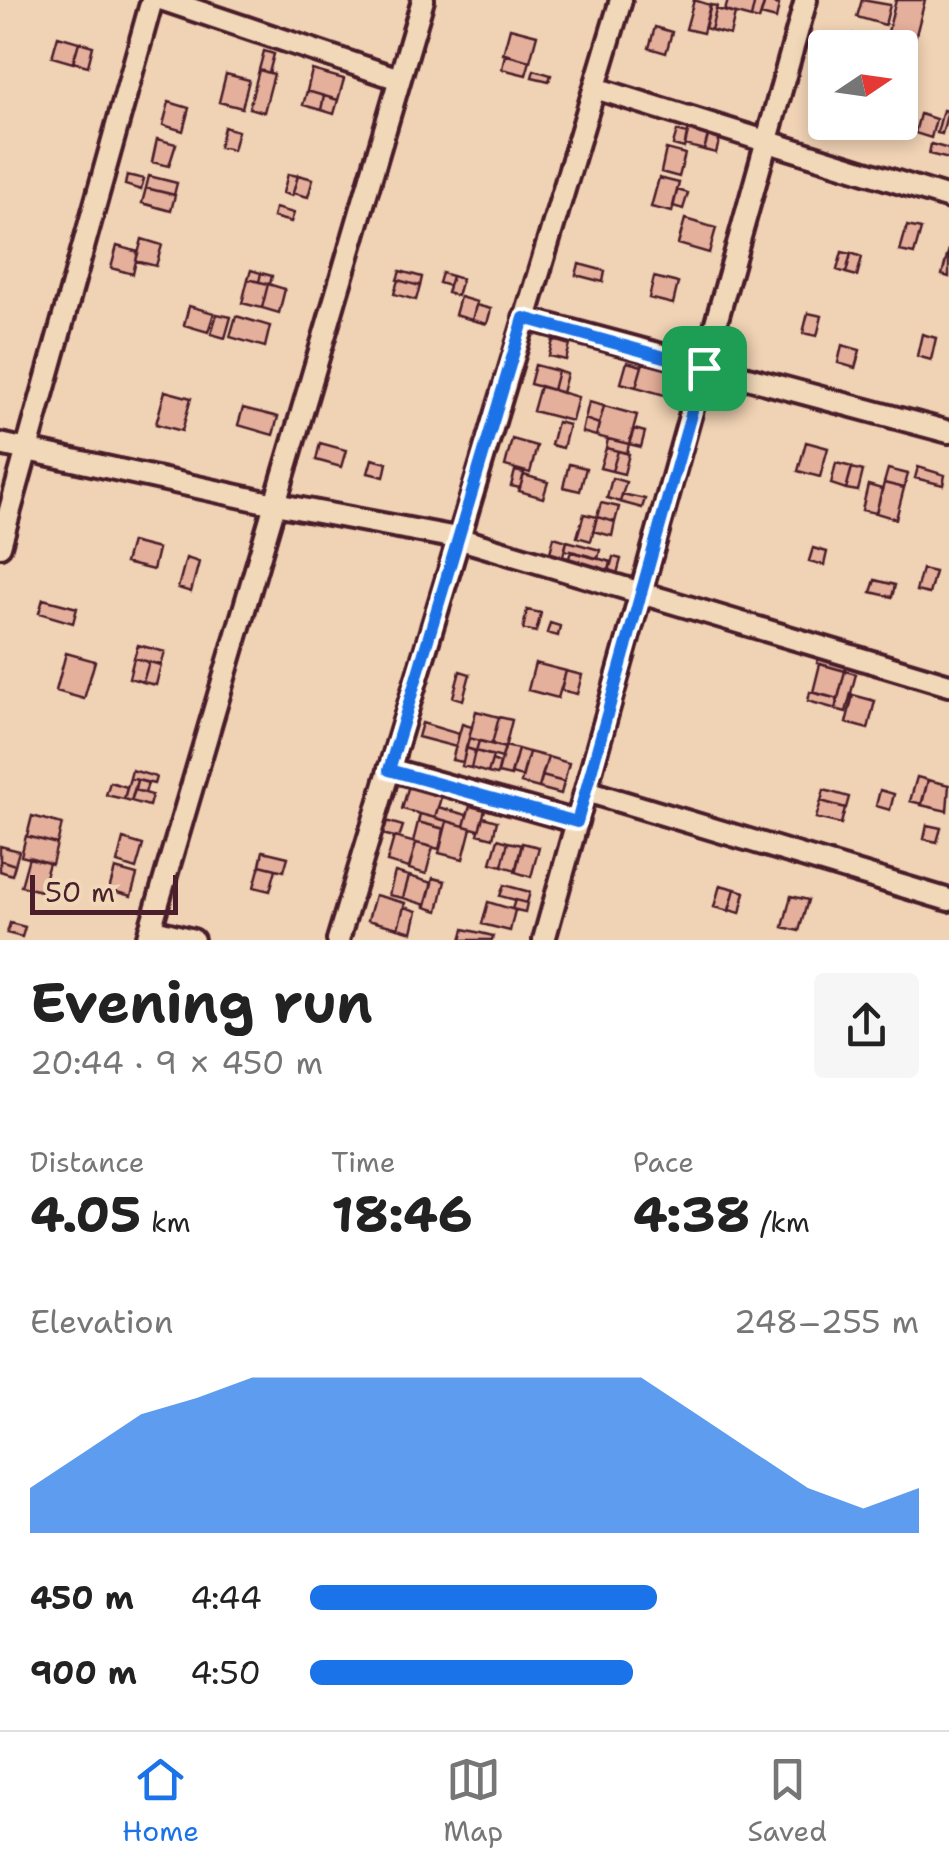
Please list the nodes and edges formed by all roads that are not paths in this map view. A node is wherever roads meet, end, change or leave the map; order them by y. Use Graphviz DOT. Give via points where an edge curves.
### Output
graph roads {
  1 [pos="152,0"];
  2 [pos="164,0"];
  3 [pos="422,0"];
  4 [pos="621,0"];
  5 [pos="806,0"];
  6 [pos="400,79"];
  7 [pos="595,88"];
  8 [pos="766,143"];
  9 [pos="949,198"];
  10 [pos="524,318"];
  11 [pos="704,368"];
  12 [pos="949,432"];
  13 [pos="0,444"];
  14 [pos="28,450"];
  15 [pos="275,504"];
  16 [pos="457,538"];
  17 [pos="0,546"];
  18 [pos="641,594"];
  19 [pos="949,686"];
  20 [pos="389,770"];
  21 [pos="586,791"];
  22 [pos="577,822"];
  23 [pos="949,900"];
  24 [pos="149,934"];
  25 [pos="193,940"];
  26 [pos="338,940"];
  27 [pos="544,940"];
  1 -- 14 [label="street"];
  2 -- 6 [label="street"];
  3 -- 6 [label="street"];
  4 -- 7 [label="street"];
  5 -- 8 [label="street"];
  6 -- 15 [label="street"];
  7 -- 8 [label="street"];
  7 -- 10 [label="street"];
  8 -- 9 [label="street"];
  8 -- 11 [label="street"];
  10 -- 11 [label="street"];
  10 -- 16 [label="street"];
  11 -- 12 [label="street"];
  11 -- 18 [label="street"];
  13 -- 14 [label="street"];
  14 -- 15 [label="street"];
  14 -- 17 [label="street"];
  15 -- 16 [label="street"];
  15 -- 24 [label="street"];
  16 -- 18 [label="street"];
  16 -- 20 [label="street"];
  18 -- 19 [label="street"];
  18 -- 21 [label="street"];
  20 -- 22 [label="street"];
  20 -- 26 [label="street"];
  21 -- 22 [label="street"];
  21 -- 23 [label="street"];
  22 -- 27 [label="street"];
  24 -- 25 [label="street"];
}
